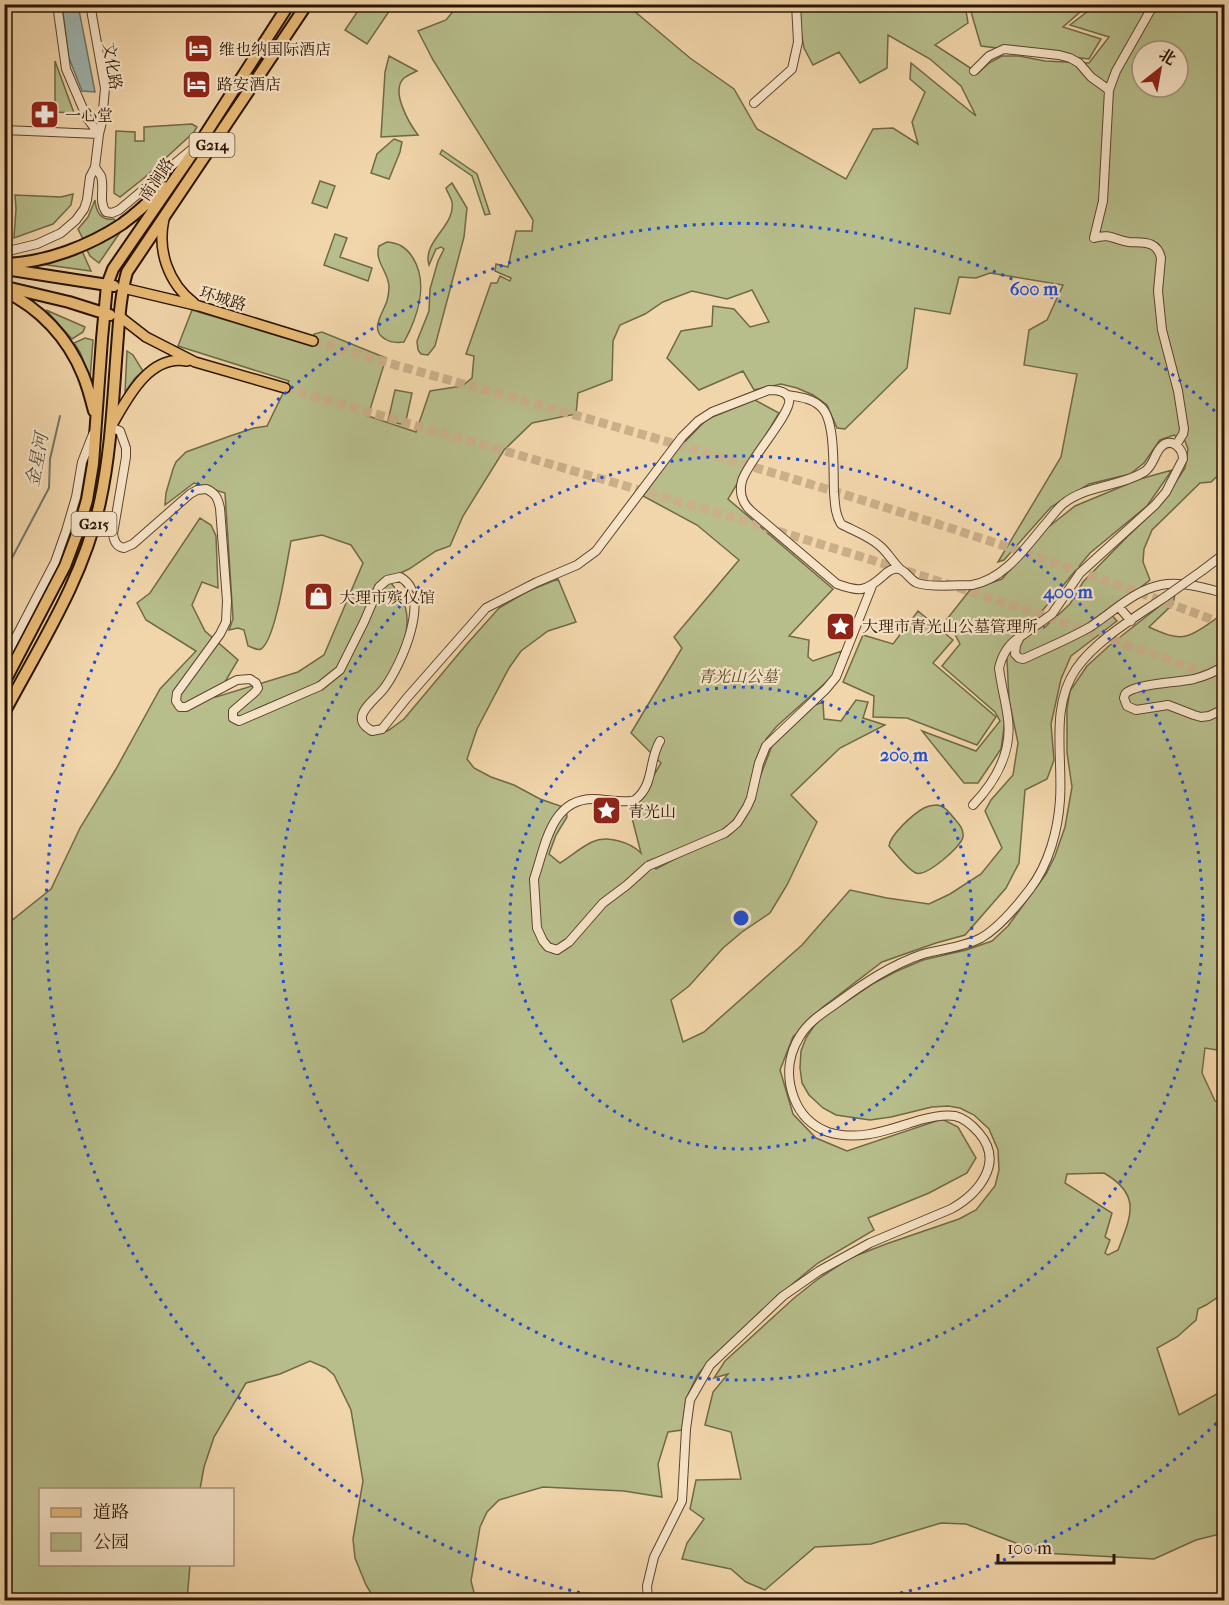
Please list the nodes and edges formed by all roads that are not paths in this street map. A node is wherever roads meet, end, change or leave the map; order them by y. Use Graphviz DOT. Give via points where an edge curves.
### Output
graph roads {
  1 [pos="57,4"];
  2 [pos="90,4"];
  3 [pos="289,4"];
  4 [pos="307,4"];
  5 [pos="796,4"];
  6 [pos="1154,4"];
  7 [pos="974,71"];
  8 [pos="1109,90"];
  9 [pos="754,103"];
  10 [pos="4,130"];
  11 [pos="99,134"];
  12 [pos="201,141"];
  13 [pos="95,167"];
  14 [pos="178,175"];
  15 [pos="165,215"];
  16 [pos="4,252"];
  17 [pos="4,266"];
  18 [pos="107,285"];
  19 [pos="123,288"];
  20 [pos="4,289"];
  21 [pos="199,306"];
  22 [pos="105,314"];
  23 [pos="119,316"];
  24 [pos="313,341"];
  25 [pos="195,362"];
  26 [pos="285,388"];
  27 [pos="787,395"];
  28 [pos="97,421"];
  29 [pos="110,427"];
  30 [pos="1176,445"];
  31 [pos="1224,554"];
  32 [pos="900,569"];
  33 [pos="872,586"];
  34 [pos="1224,593"];
  35 [pos="1119,607"];
  36 [pos="1131,621"];
  37 [pos="1020,637"];
  38 [pos="4,660"];
  39 [pos="1224,666"];
  40 [pos="4,683"];
  41 [pos="1224,709"];
  42 [pos="4,713"];
  43 [pos="660,741"];
  44 [pos="973,805"];
  45 [pos="648,1600"];
  1 -- 11 [label="street" via="66,69 87,118"];
  2 -- 11 [label="street, 文化路" via="105,88"];
  3 -- 12 [label="highway, 南涧路 / G214"];
  4 -- 15 [label="highway, 南涧路 / G214"];
  5 -- 9 [label="street" via="798,42 792,69"];
  6 -- 8 [label="street"];
  7 -- 8 [label="street" via="988,56 1004,49 1059,55 1079,63"];
  8 -- 30 [label="street" via="1103,201 1095,238 1110,236 1146,242 1160,253 1162,330 1184,429"];
  10 -- 11 [label="street"];
  11 -- 13 [label="street, 文化路"];
  12 -- 13 [label="street" via="113,213 103,208 102,178"];
  12 -- 14 [label="highway, 南涧路 / G214"];
  13 -- 16 [label="street" via="86,204 72,225 46,241"];
  14 -- 17 [label="highway" via="129,219 99,237 50,256"];
  14 -- 18 [label="highway, 南涧路 / G214" via="113,269"];
  15 -- 19 [label="highway, 南涧路 / G214" via="127,272"];
  15 -- 21 [label="main road" via="162,243 167,266 183,293"];
  17 -- 18 [label="highway"];
  18 -- 19 [label="highway"];
  18 -- 22 [label="highway"];
  19 -- 21 [label="main road, 环城路"];
  19 -- 23 [label="highway, 南涧路"];
  20 -- 22 [label="highway"];
  20 -- 28 [label="highway" via="36,310 66,343 83,375"];
  21 -- 24 [label="main road, 环城路"];
  22 -- 23 [label="highway"];
  22 -- 28 [label="highway, G215"];
  23 -- 25 [label="main road" via="146,337"];
  23 -- 29 [label="highway, G215"];
  25 -- 26 [label="main road"];
  25 -- 29 [label="main road" via="177,360 148,373"];
  27 -- 29 [label="street" via="769,390 698,421 596,551 577,565 486,608 379,731 363,724 362,715 386,686 406,645 414,594 400,577 393,577 379,587 340,670 320,686 239,721 233,718 234,710 258,688 250,679 237,680 186,707 178,705 176,695 220,634 227,617 219,502 210,491 193,492 128,547 118,546 113,534 126,448 120,431"];
  27 -- 32 [label="street" via="813,401 829,417 839,521 880,546"];
  27 -- 33 [label="street" via="785,413 743,478 743,501 834,582 860,589"];
  28 -- 38 [label="street" via="55,562"];
  28 -- 40 [label="highway, G215" via="89,488 77,534 65,566"];
  29 -- 42 [label="highway, G215" via="100,503 78,571"];
  30 -- 32 [label="street" via="1163,445 1145,472 1062,504 1015,560 981,584 922,584"];
  30 -- 37 [label="street" via="1183,459 1161,498 1080,573 1052,614"];
  31 -- 36 [label="street, bridge"];
  32 -- 33 [label="street" via="890,570"];
  33 -- 43 [label="street" via="836,677 766,746 751,798 737,823 725,833 648,866 603,903 569,942 553,950 537,928 533,886 553,822 562,810 577,801 635,800 652,774 653,756"];
  34 -- 35 [label="street" via="1161,585"];
  35 -- 36 [label="street"];
  35 -- 37 [label="street" via="1088,628 1023,658 1015,650"];
  36 -- 45 [label="street" via="1083,660 1065,692 1060,723 1057,819 1046,859 1030,890 982,937 896,965 858,987 809,1024 790,1060 794,1097 803,1114 818,1128 857,1137 930,1118 955,1116 982,1136 989,1153 987,1173 970,1197 957,1206 870,1243 799,1284 710,1365 690,1400 682,1501 654,1557"];
  37 -- 44 [label="street" via="1006,651 999,668 1008,718 1007,747 997,774"];
  39 -- 41 [label="street" via="1208,675 1130,690 1124,698 1127,706 1136,710 1168,705 1204,717"];
}
